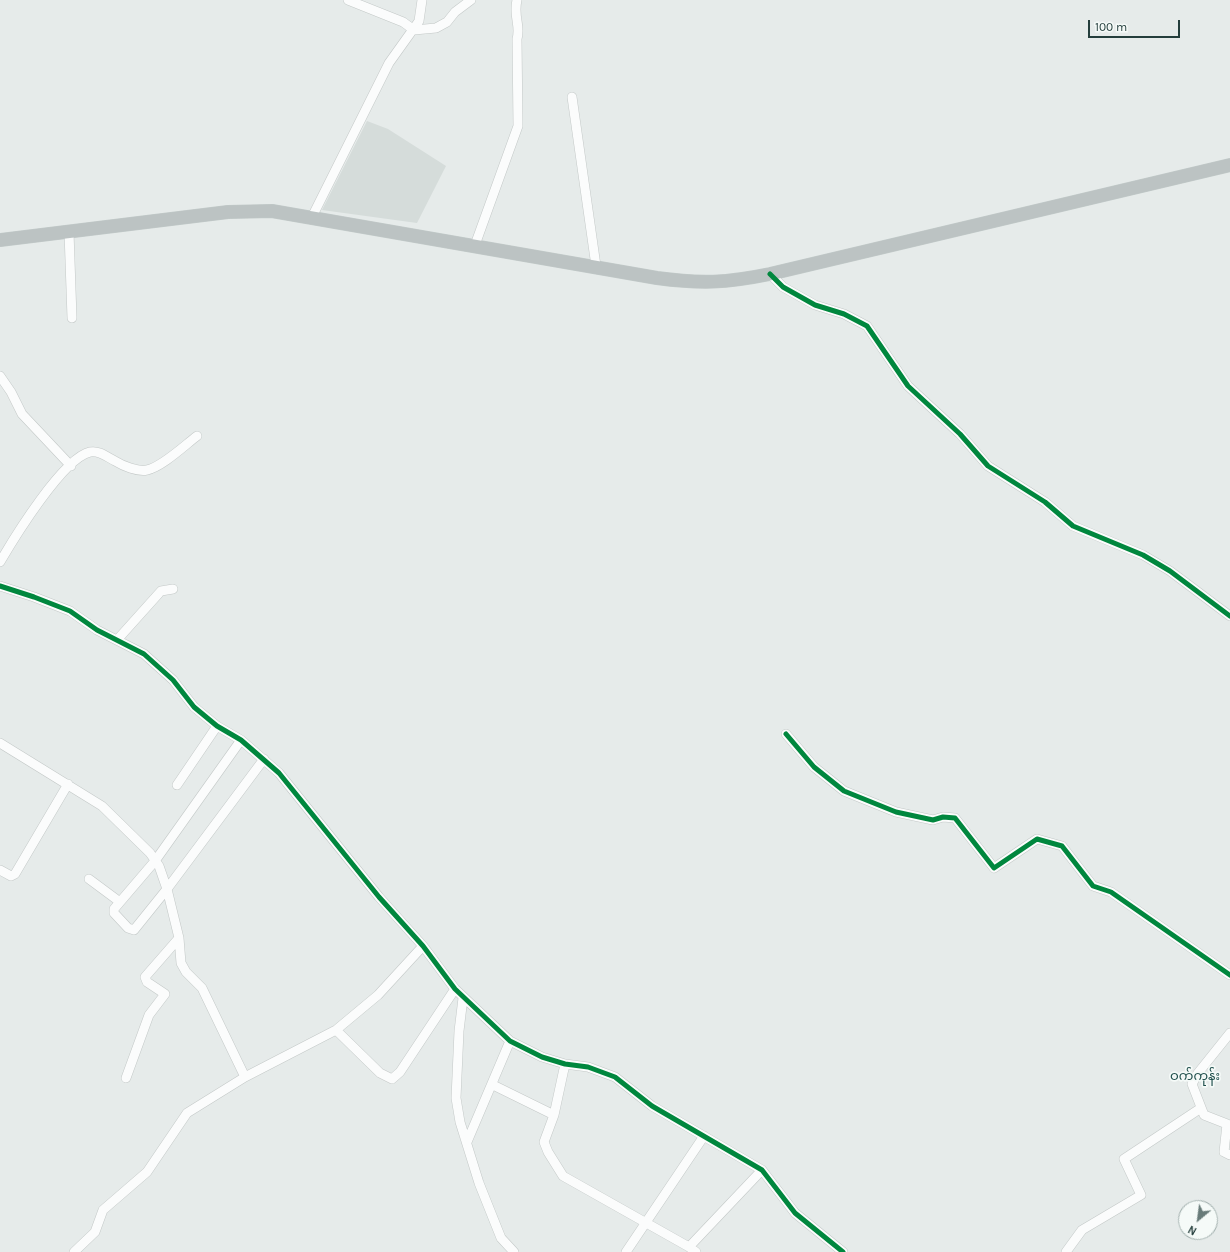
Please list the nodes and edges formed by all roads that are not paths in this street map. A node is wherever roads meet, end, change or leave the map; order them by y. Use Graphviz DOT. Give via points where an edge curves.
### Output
graph roads {
  1 [pos="348,0"];
  2 [pos="422,0"];
  3 [pos="471,0"];
  4 [pos="517,0"];
  5 [pos="414,30"];
  6 [pos="572,97"];
  7 [pos="1230,165"];
  8 [pos="312,217"];
  9 [pos="69,232"];
  10 [pos="0,240"];
  11 [pos="475,245"];
  12 [pos="596,266"];
  13 [pos="770,274"];
  14 [pos="72,318"];
  15 [pos="0,376"];
  16 [pos="197,436"];
  17 [pos="71,466"];
  18 [pos="0,562"];
  19 [pos="0,586"];
  20 [pos="173,589"];
  21 [pos="1230,616"];
  22 [pos="117,640"];
  23 [pos="217,726"];
  24 [pos="786,734"];
  25 [pos="241,740"];
  26 [pos="0,743"];
  27 [pos="264,759"];
  28 [pos="68,784"];
  29 [pos="177,785"];
  30 [pos="155,861"];
  31 [pos="0,870"];
  32 [pos="89,879"];
  33 [pos="167,889"];
  34 [pos="120,902"];
  35 [pos="179,938"];
  36 [pos="424,946"];
  37 [pos="1230,975"];
  38 [pos="455,989"];
  39 [pos="463,998"];
  40 [pos="336,1030"];
  41 [pos="1230,1033"];
  42 [pos="510,1041"];
  43 [pos="565,1064"];
  44 [pos="245,1077"];
  45 [pos="126,1078"];
  46 [pos="493,1085"];
  47 [pos="1201,1108"];
  48 [pos="554,1115"];
  49 [pos="704,1136"];
  50 [pos="467,1142"];
  51 [pos="1230,1155"];
  52 [pos="762,1170"];
  53 [pos="646,1222"];
  54 [pos="693,1249"];
  55 [pos="74,1252"];
  56 [pos="514,1252"];
  57 [pos="626,1252"];
  58 [pos="843,1252"];
  59 [pos="1066,1252"];
  1 -- 5 [label="street" via="402,22"];
  2 -- 5 [label="street" via="419,21"];
  3 -- 5 [label="street" via="447,22 436,28"];
  4 -- 11 [label="street" via="515,16 519,31 518,126"];
  5 -- 8 [label="street" via="389,63"];
  6 -- 12 [label="street"];
  7 -- 13 [label="highway"];
  8 -- 9 [label="highway" via="243,210"];
  8 -- 11 [label="highway"];
  9 -- 10 [label="highway"];
  9 -- 14 [label="street"];
  11 -- 12 [label="highway"];
  12 -- 13 [label="highway" via="690,283 725,282"];
  13 -- 21 [label="street" via="783,287 815,305 844,314 867,326 908,386 960,434 988,466 1045,502 1073,526 1143,554"];
  15 -- 17 [label="street" via="22,414"];
  16 -- 17 [label="street" via="158,465 146,470 120,464 95,452 80,456"];
  17 -- 18 [label="street" via="53,483 26,518"];
  19 -- 22 [label="street" via="70,610 97,630"];
  20 -- 22 [label="street" via="161,592"];
  22 -- 23 [label="street" via="144,654"];
  23 -- 25 [label="street"];
  23 -- 29 [label="street"];
  24 -- 37 [label="street" via="814,767 844,791 896,812 933,820 942,817 954,818 994,868 1036,839 1062,846 1093,886 1111,892"];
  25 -- 27 [label="street"];
  25 -- 30 [label="street"];
  26 -- 28 [label="street"];
  27 -- 33 [label="street"];
  27 -- 36 [label="street" via="279,773 379,897"];
  28 -- 30 [label="street" via="102,806"];
  28 -- 31 [label="street" via="15,874 11,876"];
  30 -- 33 [label="street"];
  30 -- 34 [label="street"];
  32 -- 34 [label="street"];
  33 -- 34 [label="street" via="134,930 128,928 114,913"];
  33 -- 35 [label="street"];
  35 -- 44 [label="street" via="181,962 186,972 202,988"];
  35 -- 45 [label="street" via="145,977 147,982 165,994 149,1015"];
  36 -- 38 [label="street"];
  36 -- 40 [label="street" via="378,995"];
  38 -- 39 [label="street"];
  38 -- 40 [label="street" via="400,1072 392,1080 380,1073"];
  39 -- 42 [label="street"];
  39 -- 50 [label="street" via="456,1098"];
  40 -- 44 [label="street"];
  41 -- 47 [label="street" via="1192,1084"];
  42 -- 43 [label="street" via="542,1057"];
  42 -- 46 [label="street"];
  43 -- 48 [label="street"];
  43 -- 49 [label="street" via="615,1077 652,1106"];
  44 -- 55 [label="street" via="187,1113 148,1172 102,1210 96,1232"];
  46 -- 48 [label="street"];
  46 -- 50 [label="street"];
  47 -- 51 [label="street" via="1204,1115 1227,1124 1224,1152"];
  47 -- 59 [label="street" via="1124,1159 1141,1195 1082,1230"];
  48 -- 53 [label="street" via="544,1142 563,1176"];
  49 -- 52 [label="street"];
  49 -- 53 [label="street"];
  50 -- 56 [label="street" via="478,1183 501,1238"];
  52 -- 54 [label="street"];
  52 -- 58 [label="street" via="795,1213"];
  53 -- 54 [label="street"];
  53 -- 57 [label="street"];
}
